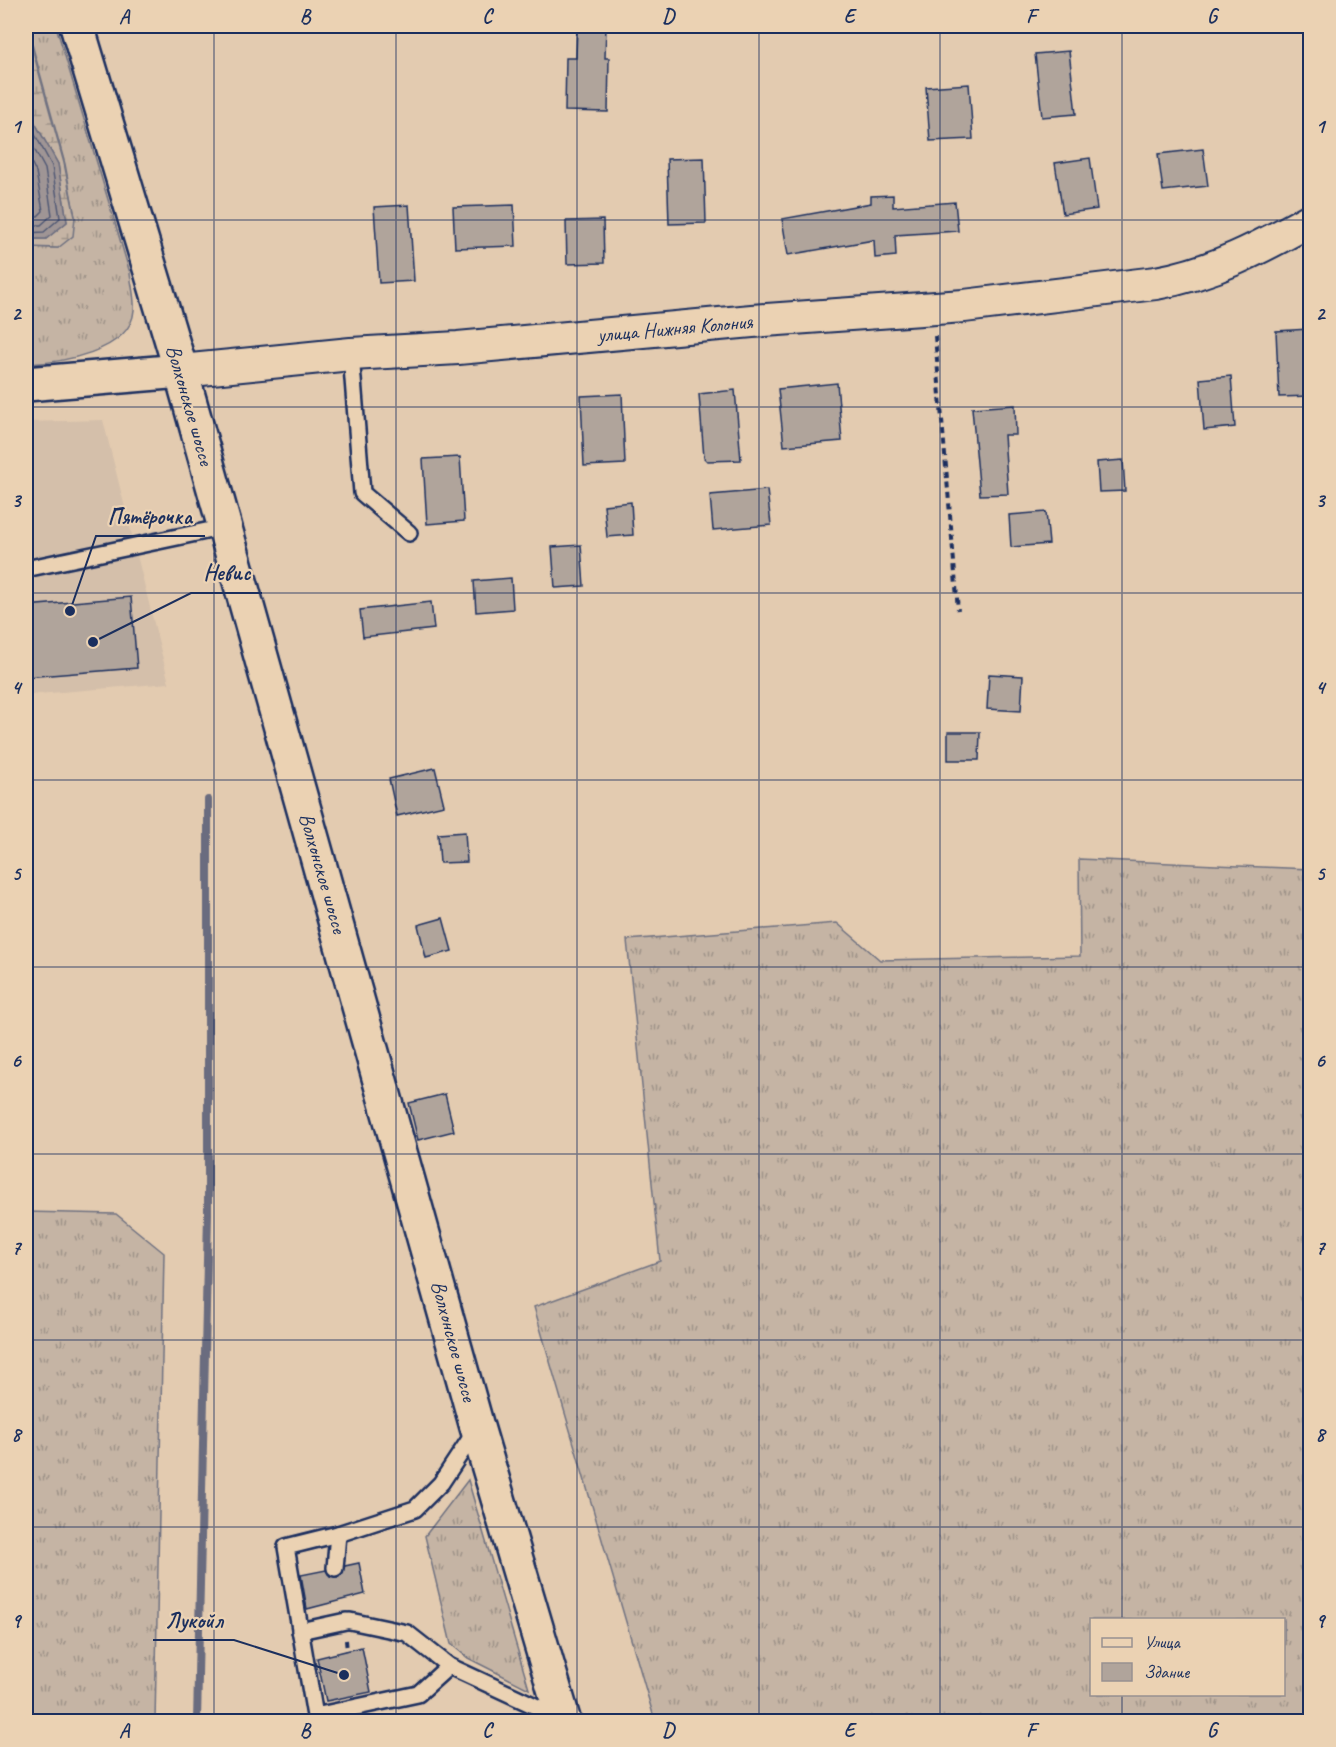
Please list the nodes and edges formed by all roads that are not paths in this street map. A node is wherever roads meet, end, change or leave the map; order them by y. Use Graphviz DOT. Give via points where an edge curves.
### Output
graph roads {
  1 [pos="76,26"];
  2 [pos="1311,220"];
  3 [pos="351,354"];
  4 [pos="181,371"];
  5 [pos="26,384"];
  6 [pos="225,527"];
  7 [pos="409,533"];
  8 [pos="30,568"];
  9 [pos="477,1427"];
  10 [pos="338,1534"];
  11 [pos="335,1568"];
  12 [pos="300,1631"];
  13 [pos="449,1666"];
  14 [pos="564,1720"];
  1 -- 4 [label="main road, Волхонское шоссе"];
  2 -- 3 [label="street, улица Нижняя Колония" via="1226,264 1187,277 1120,288 933,308"];
  3 -- 4 [label="street, улица Нижняя Колония"];
  3 -- 7 [label="lane" via="362,493"];
  4 -- 5 [label="main road, улица Нижняя Колония"];
  4 -- 6 [label="main road, Волхонское шоссе"];
  6 -- 8 [label="lane"];
  6 -- 9 [label="main road, Волхонское шоссе"];
  9 -- 10 [label="lane" via="441,1482 415,1509"];
  9 -- 14 [label="main road, Волхонское шоссе"];
  10 -- 11 [label="lane"];
  10 -- 12 [label="lane" via="286,1547"];
  12 -- 13 [label="lane" via="348,1621 407,1634"];
  12 -- 13 [label="lane" via="315,1716 418,1694"];
  13 -- 14 [label="lane"];
}
